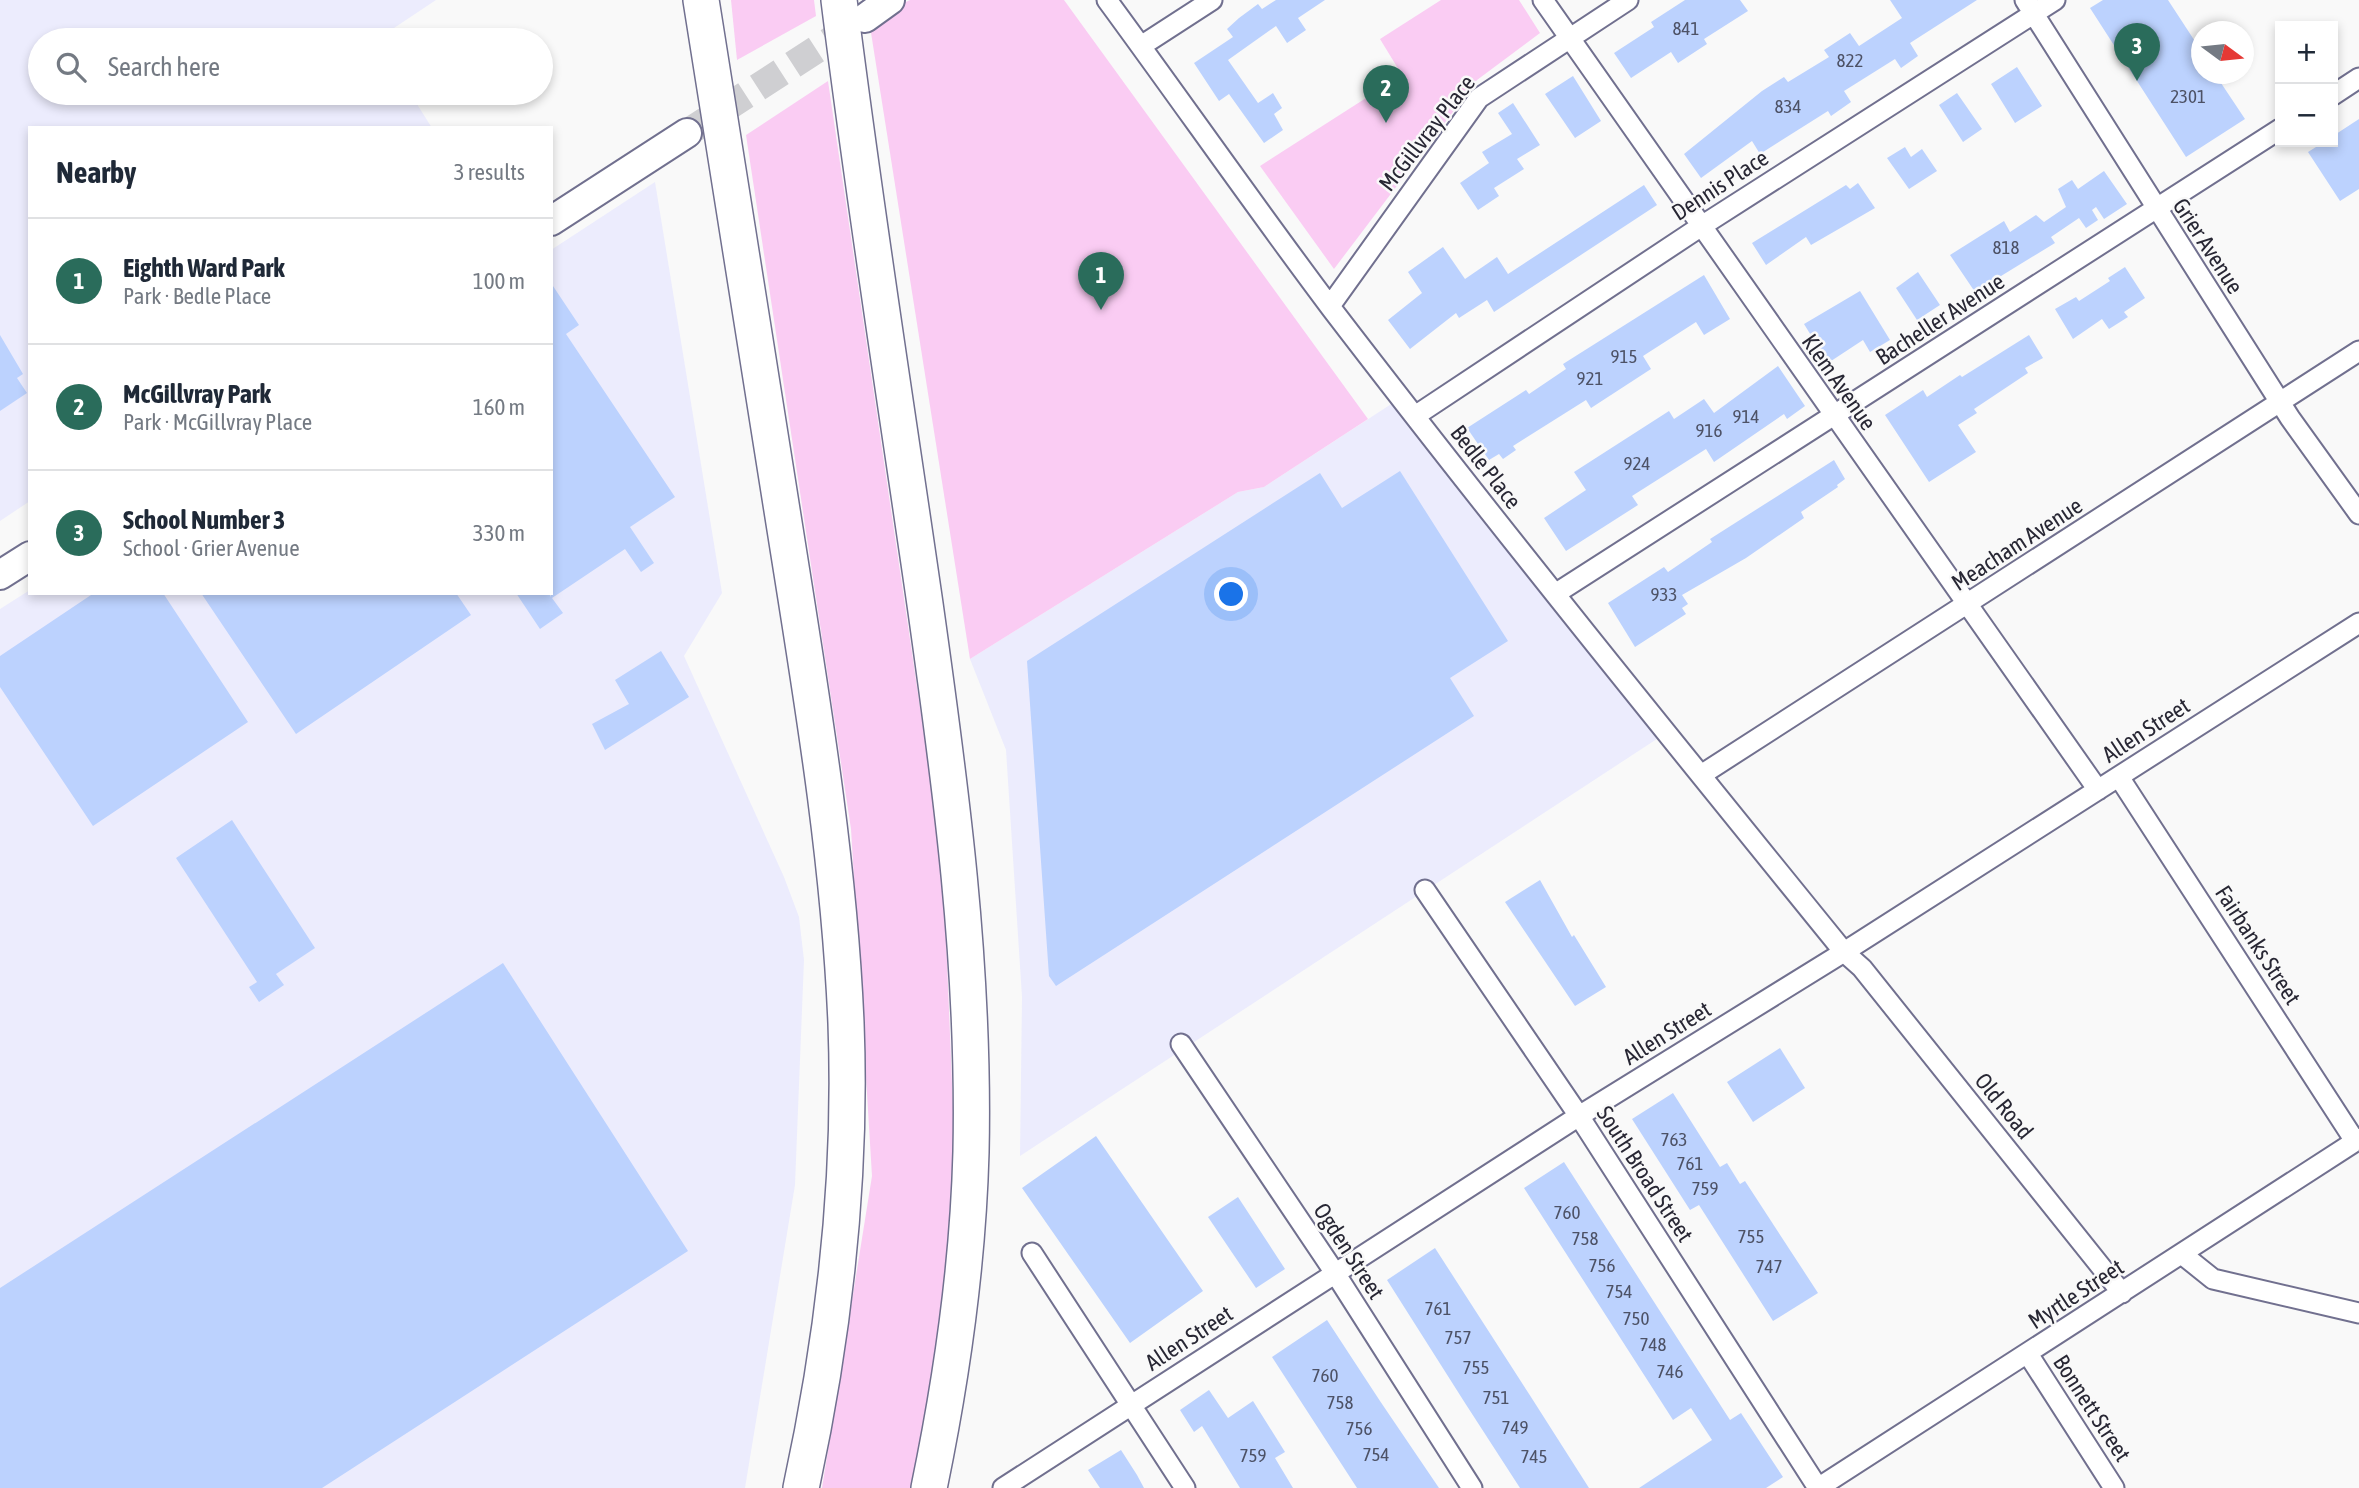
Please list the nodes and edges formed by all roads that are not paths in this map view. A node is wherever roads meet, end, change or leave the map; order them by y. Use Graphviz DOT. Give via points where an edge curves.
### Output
graph roads {
  1 [pos="701,0"];
  2 [pos="890,0"];
  3 [pos="1107,0"];
  4 [pos="1212,0"];
  5 [pos="1543,0"];
  6 [pos="1628,0"];
  7 [pos="2055,0"];
  8 [pos="2030,7"];
  9 [pos="852,9"];
  10 [pos="1568,38"];
  11 [pos="1141,46"];
  12 [pos="2359,78"];
  13 [pos="2338,92"];
  14 [pos="2275,132"];
  15 [pos="687,133"];
  16 [pos="2155,210"];
  17 [pos="553,220"];
  18 [pos="1700,227"];
  19 [pos="1330,306"];
  20 [pos="2359,351"];
  21 [pos="2280,402"];
  22 [pos="1415,415"];
  23 [pos="1833,416"];
  24 [pos="2359,514"];
  25 [pos="28,557"];
  26 [pos="0,575"];
  27 [pos="1555,594"];
  28 [pos="1968,605"];
  29 [pos="2359,623"];
  30 [pos="1701,775"];
  31 [pos="2119,777"];
  32 [pos="2098,790"];
  33 [pos="1425,890"];
  34 [pos="1844,952"];
  35 [pos="1181,1044"];
  36 [pos="1579,1116"];
  37 [pos="2357,1140"];
  38 [pos="1032,1253"];
  39 [pos="2183,1255"];
  40 [pos="1335,1273"];
  41 [pos="2122,1293"];
  42 [pos="2359,1313"];
  43 [pos="2028,1354"];
  44 [pos="951,1372"];
  45 [pos="1131,1405"];
  46 [pos="813,1429"];
  47 [pos="788,1488"];
  48 [pos="801,1488"];
  49 [pos="929,1488"];
  50 [pos="942,1488"];
  51 [pos="1003,1488"];
  52 [pos="1185,1488"];
  53 [pos="1472,1488"];
  54 [pos="1818,1488"];
  55 [pos="2114,1488"];
  1 -- 46 [label="highway" via="817,728 839,915 846,1026 844,1173 831,1322"];
  2 -- 9 [label="street"];
  3 -- 11 [label="street, Bedle Place"];
  4 -- 11 [label="street"];
  5 -- 10 [label="street, Klem Avenue"];
  6 -- 10 [label="street, McGillvray Place"];
  7 -- 8 [label="street, Dennis Place"];
  8 -- 16 [label="street, Grier Avenue"];
  8 -- 18 [label="street, Dennis Place"];
  9 -- 44 [label="highway" via="966,923 971,1150"];
  10 -- 18 [label="street, Klem Avenue"];
  10 -- 19 [label="street, McGillvray Place" via="1479,98"];
  11 -- 19 [label="street, Bedle Place"];
  12 -- 13 [label="street"];
  14 -- 16 [label="street, Bacheller Avenue"];
  15 -- 17 [label="street"];
  16 -- 21 [label="street, Grier Avenue"];
  16 -- 23 [label="street, Bacheller Avenue"];
  18 -- 22 [label="street, Dennis Place"];
  18 -- 23 [label="street, Klem Avenue"];
  19 -- 22 [label="street, Bedle Place"];
  20 -- 21 [label="street, Meacham Avenue"];
  21 -- 24 [label="street, Grier Avenue"];
  21 -- 28 [label="street, Meacham Avenue"];
  22 -- 27 [label="street, Bedle Place"];
  23 -- 27 [label="street, Bacheller Avenue"];
  23 -- 28 [label="street, Klem Avenue"];
  25 -- 26 [label="street"];
  27 -- 30 [label="street, Bedle Place"];
  28 -- 30 [label="street, Meacham Avenue"];
  28 -- 32 [label="street, Klem Avenue"];
  29 -- 31 [label="street, Allen Street"];
  30 -- 34 [label="street, Bedle Place"];
  31 -- 32 [label="street, Allen Street"];
  31 -- 37 [label="street, Fairbanks Street"];
  32 -- 34 [label="street, Allen Street"];
  33 -- 36 [label="street, South Broad Street"];
  34 -- 36 [label="street, Allen Street"];
  34 -- 41 [label="street, Old Road" via="1862,968"];
  35 -- 40 [label="street, Ogden Street"];
  36 -- 40 [label="street, Allen Street"];
  36 -- 54 [label="street, South Broad Street"];
  37 -- 39 [label="street, Myrtle Street"];
  38 -- 45 [label="street"];
  39 -- 41 [label="street, Myrtle Street"];
  39 -- 42 [label="street" via="2213,1279"];
  40 -- 45 [label="street, Allen Street"];
  40 -- 53 [label="street, Ogden Street"];
  41 -- 43 [label="street, Myrtle Street"];
  43 -- 54 [label="street, Myrtle Street"];
  43 -- 55 [label="street, Bonnett Street"];
  44 -- 49 [label="highway"];
  44 -- 50 [label="highway"];
  45 -- 51 [label="street, Allen Street"];
  45 -- 52 [label="street"];
  46 -- 47 [label="highway"];
  46 -- 48 [label="highway"];
}
